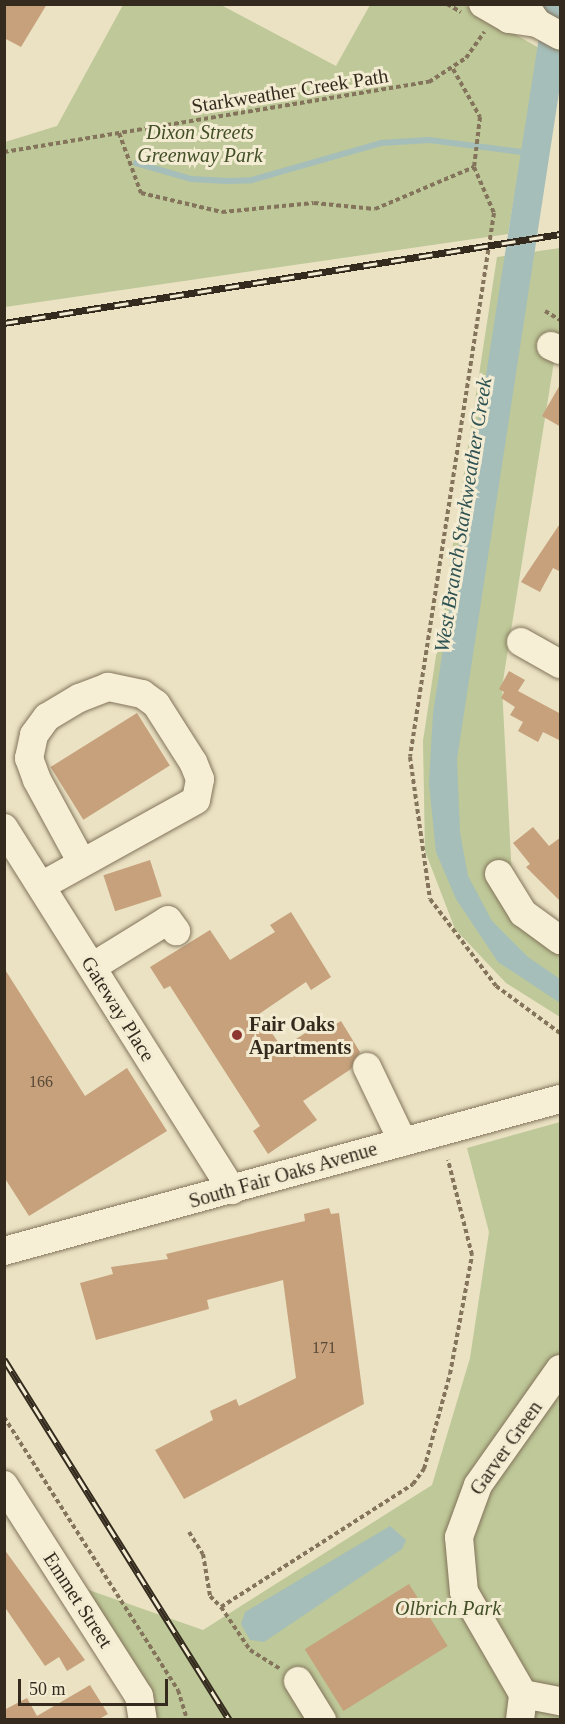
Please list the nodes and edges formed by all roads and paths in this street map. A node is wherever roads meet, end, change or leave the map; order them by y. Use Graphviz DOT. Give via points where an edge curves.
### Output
graph roads {
  1 [pos="485,16"];
  2 [pos="540,21"];
  3 [pos="453,69"];
  4 [pos="119,133"];
  5 [pos="4,152"];
  6 [pos="474,167"];
  7 [pos="545,311"];
  8 [pos="558,339"];
  9 [pos="521,642"];
  10 [pos="561,664"];
  11 [pos="4,828"];
  12 [pos="82,863"];
  13 [pos="499,874"];
  14 [pos="41,886"];
  15 [pos="176,930"];
  16 [pos="561,940"];
  17 [pos="92,967"];
  18 [pos="561,1033"];
  19 [pos="367,1068"];
  20 [pos="561,1100"];
  21 [pos="403,1142"];
  22 [pos="448,1160"];
  23 [pos="232,1190"];
  24 [pos="4,1251"];
  25 [pos="561,1369"];
  26 [pos="4,1417"];
  27 [pos="4,1485"];
  28 [pos="189,1532"];
  29 [pos="221,1607"];
  30 [pos="298,1682"];
  31 [pos="561,1701"];
  32 [pos="520,1710"];
  33 [pos="143,1718"];
  34 [pos="187,1719"];
  35 [pos="322,1719"];
  1 -- 2 [label="street"];
  1 -- 3 [label="path, Starkweather Creek Path"];
  3 -- 4 [label="path, Starkweather Creek Path" via="410,86"];
  3 -- 6 [label="path" via="482,125"];
  4 -- 5 [label="path, Starkweather Creek Path"];
  4 -- 6 [label="path" via="141,193 222,212 314,203 375,209"];
  6 -- 18 [label="path" via="494,213 488,233 491,257 458,433 410,757 430,899 496,986"];
  7 -- 8 [label="path"];
  9 -- 10 [label="street"];
  11 -- 14 [label="street, Gateway Place"];
  12 -- 12 [label="street" via="196,800 200,790 193,762 156,704 142,694 108,687 79,698 47,717 34,735 29,758 37,780"];
  12 -- 14 [label="street"];
  13 -- 16 [label="street" via="523,913"];
  14 -- 17 [label="street, Gateway Place"];
  15 -- 17 [label="street" via="168,920"];
  17 -- 23 [label="street, Gateway Place"];
  19 -- 21 [label="street"];
  20 -- 21 [label="street, South Fair Oaks Avenue"];
  21 -- 23 [label="street, South Fair Oaks Avenue"];
  22 -- 29 [label="path" via="472,1255 466,1310 424,1469 402,1495 322,1538"];
  23 -- 24 [label="street, South Fair Oaks Avenue"];
  25 -- 32 [label="street, Garver Green" via="478,1485 459,1537 464,1592"];
  26 -- 34 [label="path" via="178,1690"];
  27 -- 33 [label="street, Emmet Street" via="139,1696"];
  28 -- 29 [label="path" via="203,1554 210,1596"];
  29 -- 30 [label="path" via="250,1650"];
  30 -- 35 [label="street"];
  31 -- 32 [label="street"];
}
